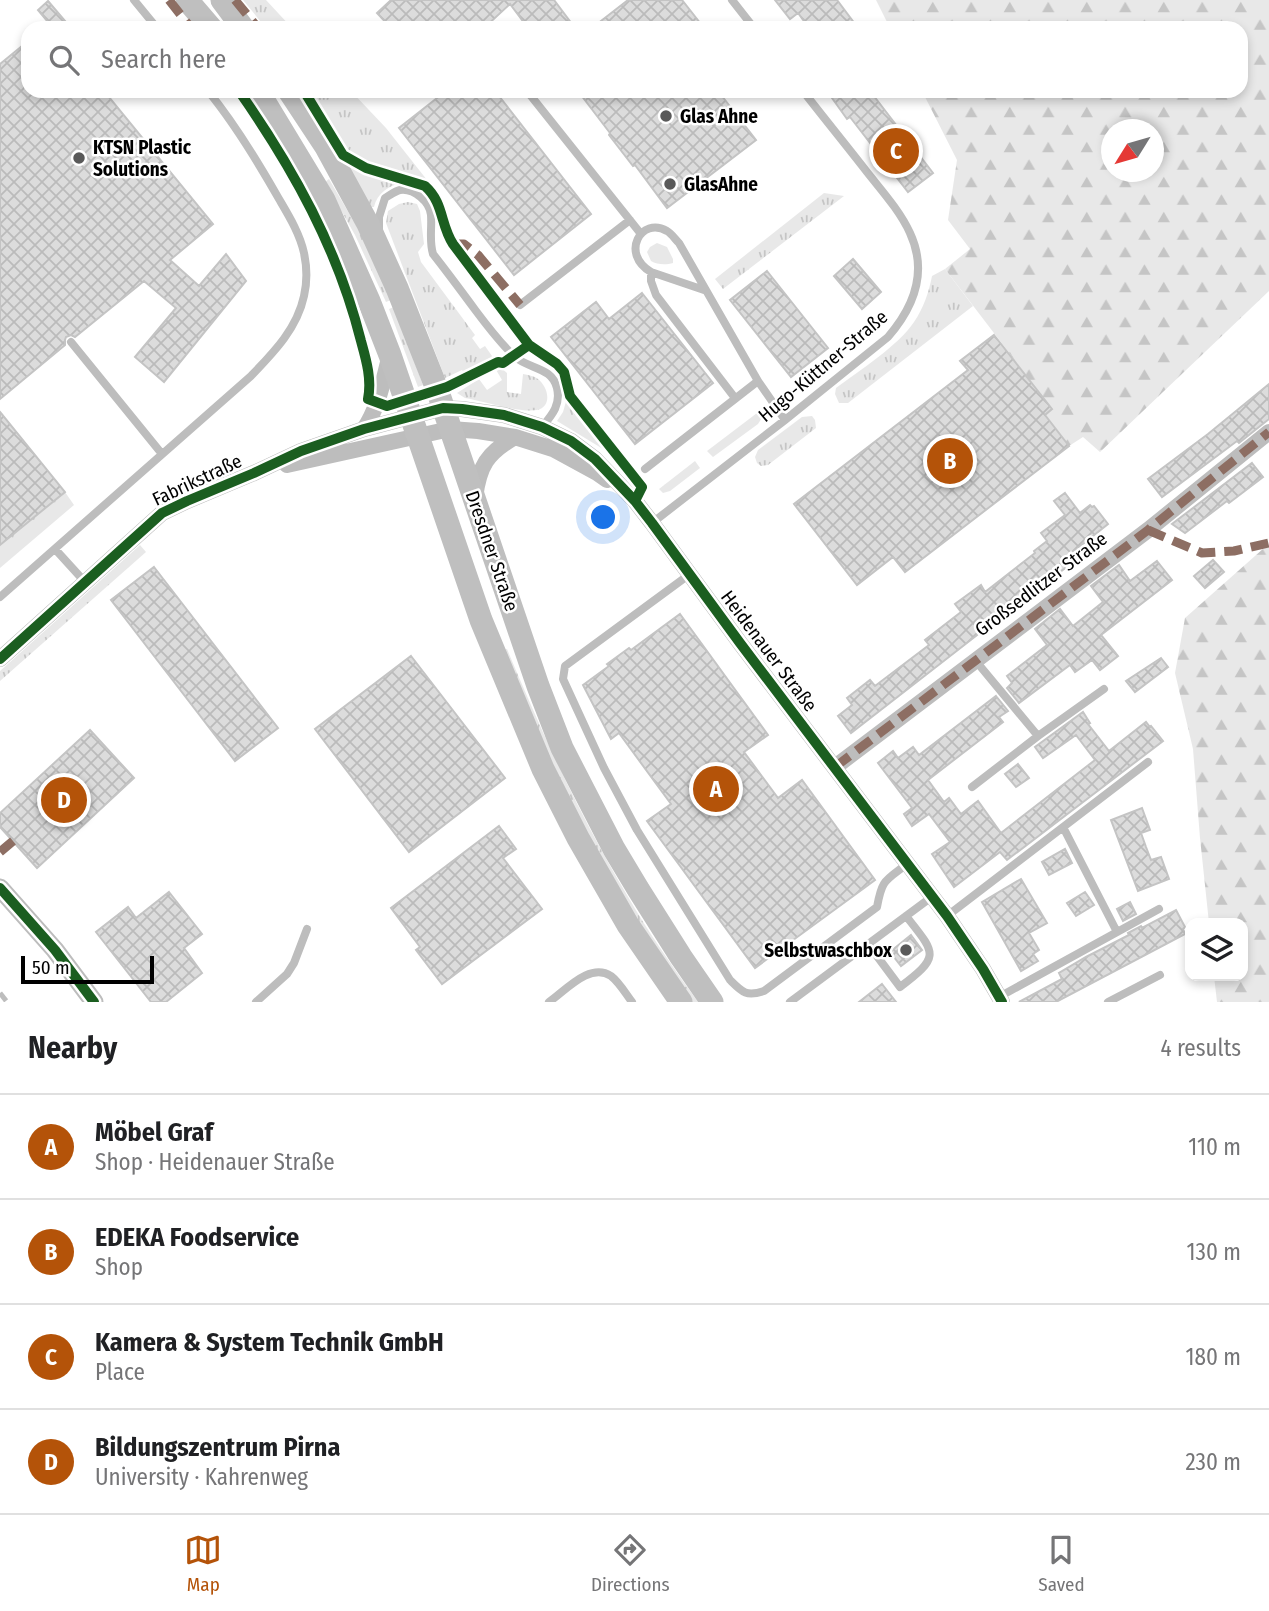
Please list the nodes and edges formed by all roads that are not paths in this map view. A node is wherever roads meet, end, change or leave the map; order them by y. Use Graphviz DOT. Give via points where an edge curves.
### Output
graph roads {
  1 [pos="134,0"];
  2 [pos="187,0"];
  3 [pos="222,0"];
  4 [pos="732,0"];
  5 [pos="151,21"];
  6 [pos="205,21"];
  7 [pos="238,21"];
  8 [pos="748,21"];
  9 [pos="213,98"];
  10 [pos="262,98"];
  11 [pos="294,98"];
  12 [pos="533,98"];
  13 [pos="808,98"];
  14 [pos="630,220"];
  15 [pos="641,234"];
  16 [pos="380,249"];
  17 [pos="651,272"];
  18 [pos="704,290"];
  19 [pos="520,304"];
  20 [pos="71,342"];
  21 [pos="390,355"];
  22 [pos="758,381"];
  23 [pos="735,398"];
  24 [pos="447,419"];
  25 [pos="785,420"];
  26 [pos="414,427"];
  27 [pos="542,427"];
  28 [pos="364,429"];
  29 [pos="1269,432"];
  30 [pos="515,437"];
  31 [pos="162,454"];
  32 [pos="645,469"];
  33 [pos="254,473"];
  34 [pos="475,500"];
  35 [pos="635,501"];
  36 [pos="652,523"];
  37 [pos="55,549"];
  38 [pos="690,574"];
  39 [pos="85,582"];
  40 [pos="0,597"];
  41 [pos="0,659"];
  42 [pos="975,660"];
  43 [pos="1104,689"];
  44 [pos="1038,736"];
  45 [pos="1148,762"];
  46 [pos="835,767"];
  47 [pos="972,787"];
  48 [pos="1063,827"];
  49 [pos="908,863"];
  50 [pos="0,888"];
  51 [pos="933,896"];
  52 [pos="1159,909"];
  53 [pos="947,915"];
  54 [pos="906,916"];
  55 [pos="306,929"];
  56 [pos="1117,932"];
  57 [pos="868,944"];
  58 [pos="1160,975"];
  59 [pos="1000,1000"];
  60 [pos="94,1002"];
  61 [pos="256,1002"];
  62 [pos="550,1002"];
  63 [pos="632,1002"];
  64 [pos="681,1002"];
  65 [pos="712,1002"];
  66 [pos="790,1002"];
  67 [pos="1108,1002"];
  1 -- 5 [label="lane"];
  2 -- 6 [label="main road"];
  3 -- 7 [label="main road"];
  4 -- 8 [label="lane"];
  9 -- 31 [label="lane" via="295,226 304,252 304,296 297,318 270,357"];
  10 -- 21 [label="main road, Dresdner Straße" via="324,200"];
  11 -- 16 [label="main road, Dresdner Straße" via="326,147"];
  12 -- 14 [label="lane"];
  13 -- 25 [label="lane, Hugo-Küttner-Straße" via="911,234 917,256 916,292 888,337"];
  14 -- 15 [label="lane"];
  14 -- 19 [label="lane"];
  15 -- 17 [label="lane" via="635,242 637,259"];
  15 -- 18 [label="lane" via="649,228 668,231"];
  16 -- 24 [label="main road, Dresdner Straße"];
  16 -- 27 [label="lane" via="379,217 385,198 399,190 414,192 431,213 433,254 514,355 554,380 558,403"];
  17 -- 18 [label="lane"];
  17 -- 23 [label="lane" via="656,295"];
  18 -- 22 [label="lane"];
  20 -- 31 [label="lane"];
  21 -- 26 [label="main road, Dresdner Straße"];
  21 -- 28 [label="street"];
  22 -- 23 [label="lane"];
  22 -- 25 [label="lane"];
  23 -- 32 [label="lane"];
  24 -- 26 [label="street"];
  24 -- 27 [label="street, Heidenauer Straße" via="470,410"];
  24 -- 30 [label="street, Heidenauer Straße" via="478,431"];
  24 -- 34 [label="main road, Dresdner Straße"];
  25 -- 36 [label="lane, Hugo-Küttner-Straße"];
  26 -- 28 [label="street, Fabrikstraße"];
  26 -- 33 [label="street, Fabrikstraße"];
  26 -- 64 [label="main road, Dresdner Straße" via="481,621 543,769 628,925"];
  27 -- 35 [label="street, Heidenauer Straße" via="586,450"];
  28 -- 33 [label="street, Fabrikstraße"];
  29 -- 42 [label="street, Großsedlitzer Straße"];
  30 -- 34 [label="street" via="499,446 483,465"];
  30 -- 35 [label="street, Heidenauer Straße" via="553,449"];
  31 -- 37 [label="lane"];
  33 -- 39 [label="street, Fabrikstraße" via="162,513"];
  34 -- 65 [label="main road, Dresdner Straße" via="562,748 638,889"];
  35 -- 36 [label="street, Heidenauer Straße"];
  36 -- 38 [label="street, Heidenauer Straße"];
  37 -- 39 [label="lane"];
  37 -- 40 [label="lane"];
  38 -- 46 [label="street, Heidenauer Straße"];
  38 -- 49 [label="lane" via="565,666 563,679 637,830 730,980 748,994 764,991 877,907 884,882"];
  39 -- 41 [label="street, Fabrikstraße"];
  42 -- 44 [label="lane"];
  42 -- 46 [label="street, Großsedlitzer Straße"];
  43 -- 44 [label="lane"];
  44 -- 47 [label="lane"];
  45 -- 48 [label="lane"];
  46 -- 49 [label="street, Heidenauer Straße"];
  48 -- 53 [label="lane"];
  48 -- 56 [label="lane"];
  49 -- 51 [label="street, Heidenauer Straße"];
  50 -- 60 [label="street"];
  51 -- 53 [label="street, Heidenauer Straße"];
  51 -- 54 [label="lane"];
  52 -- 56 [label="lane, Heidenauer Straße"];
  53 -- 59 [label="street, Heidenauer Straße"];
  54 -- 57 [label="lane"];
  54 -- 57 [label="lane" via="930,951 922,970 900,987"];
  55 -- 61 [label="lane" via="287,974"];
  56 -- 59 [label="lane, Heidenauer Straße"];
  57 -- 66 [label="lane"];
  58 -- 67 [label="lane"];
  62 -- 63 [label="lane" via="586,975 601,971 613,977"];
}
